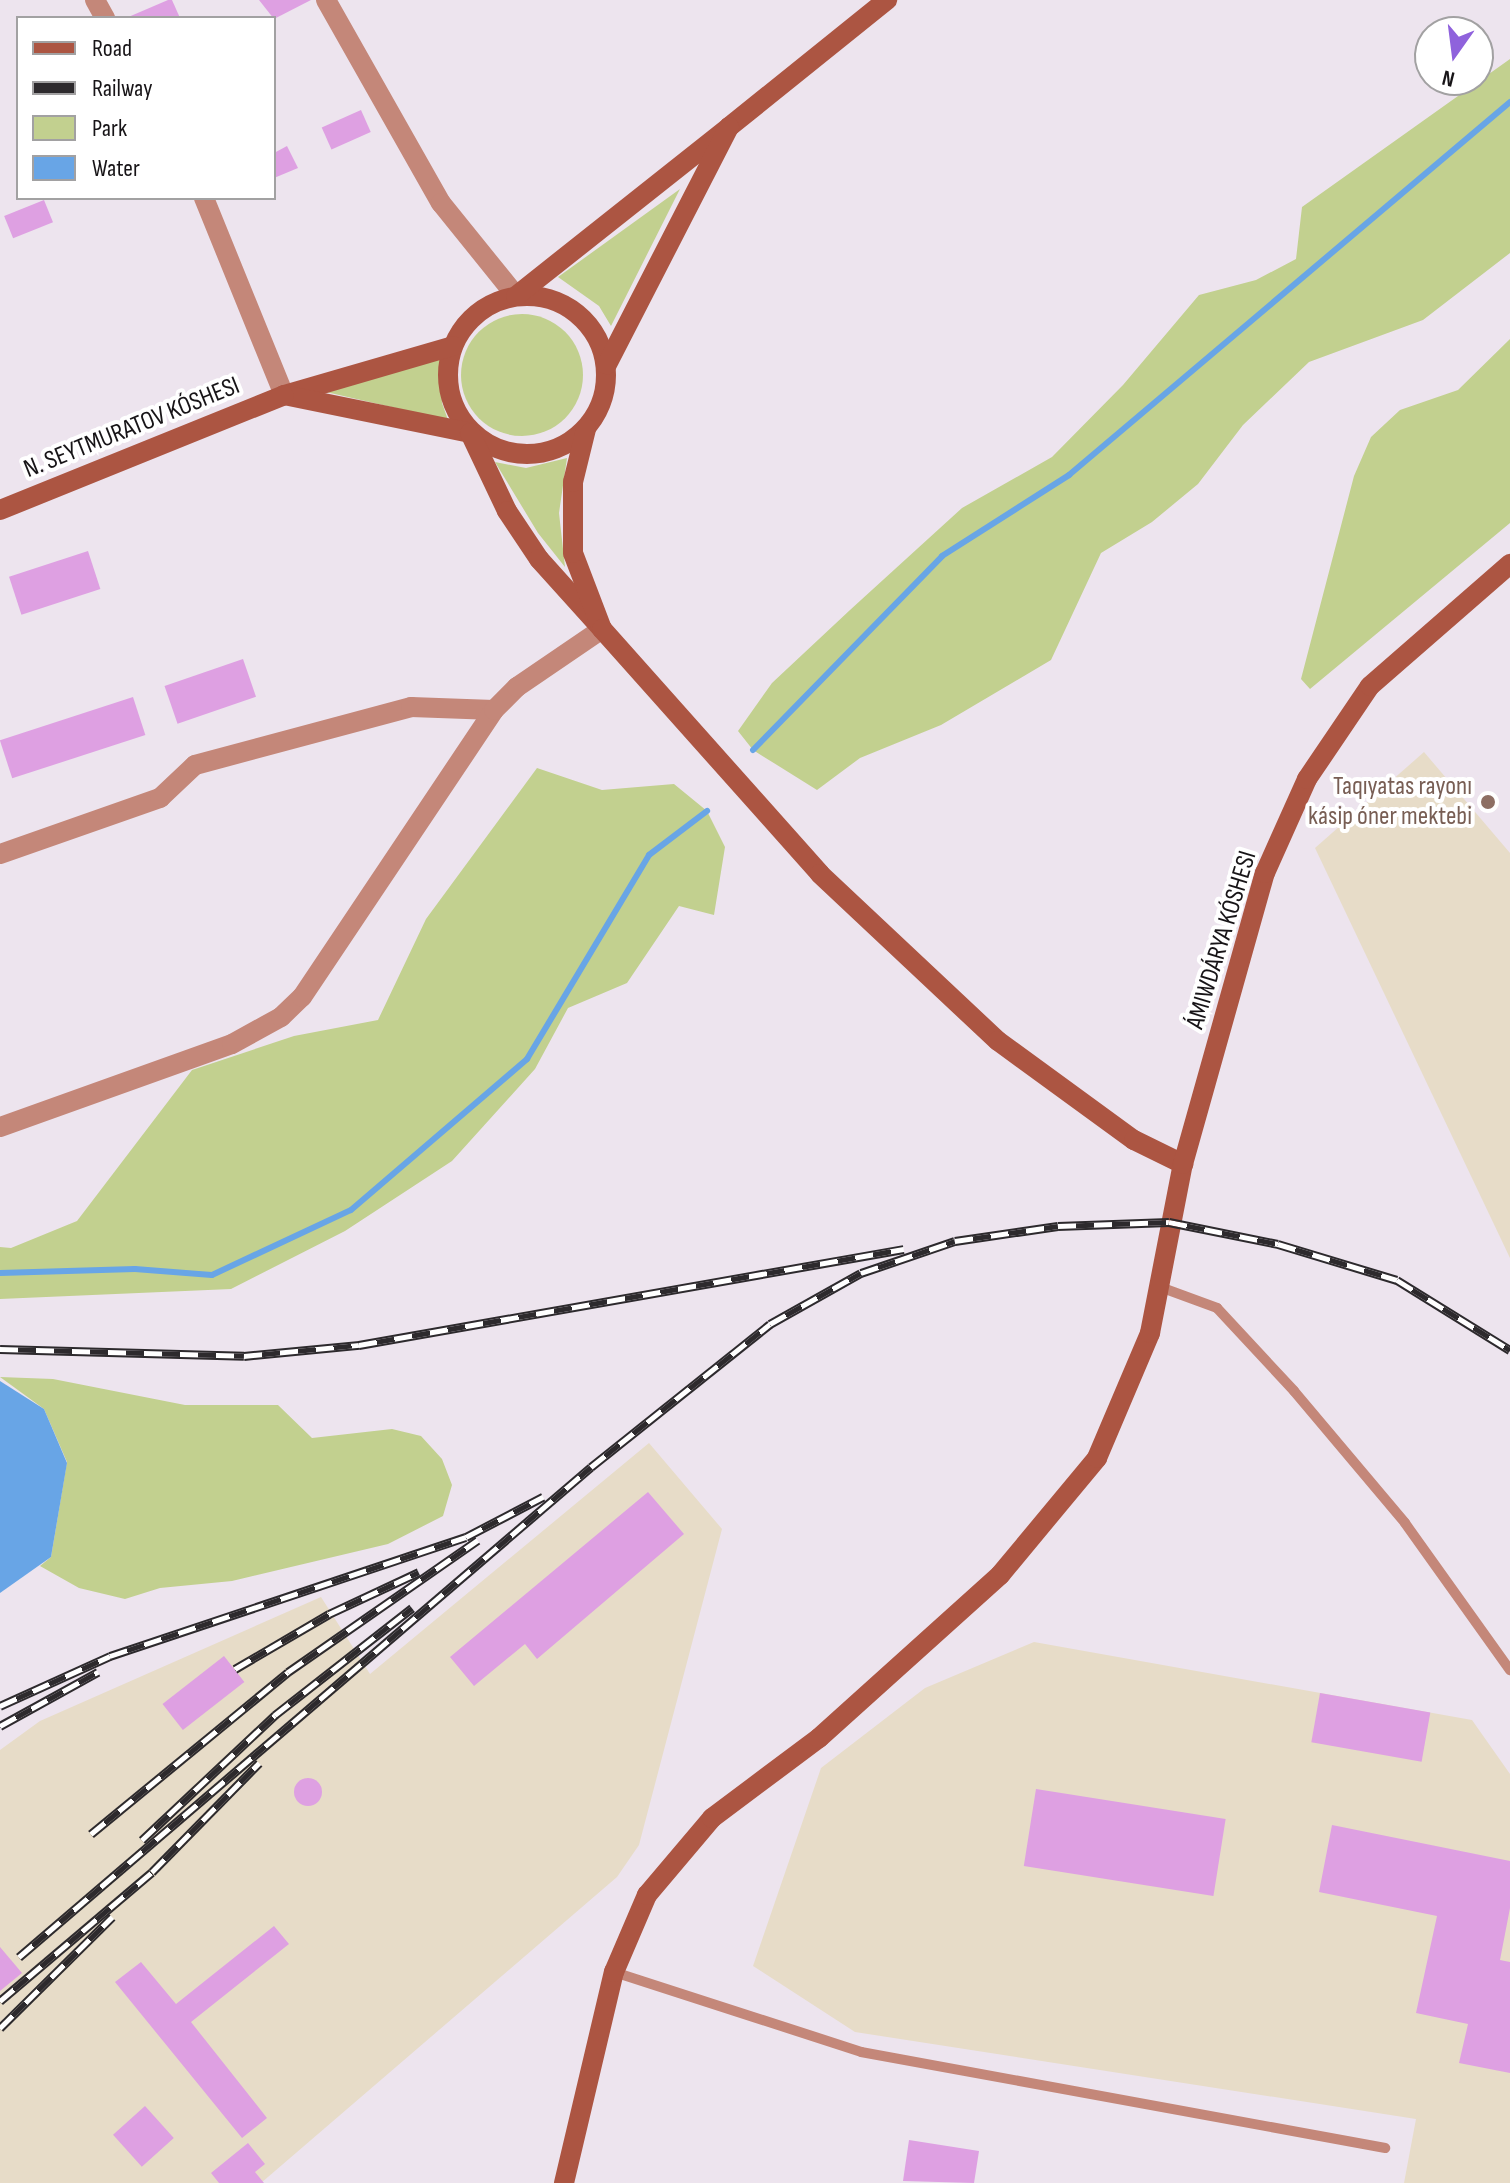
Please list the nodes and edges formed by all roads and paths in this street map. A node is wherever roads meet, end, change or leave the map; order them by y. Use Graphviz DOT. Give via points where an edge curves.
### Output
graph roads {
  1 [pos="326,0"];
  2 [pos="878,3"];
  3 [pos="729,127"];
  4 [pos="205,200"];
  5 [pos="516,296"];
  6 [pos="453,346"];
  7 [pos="607,364"];
  8 [pos="284,395"];
  9 [pos="586,429"];
  10 [pos="470,433"];
  11 [pos="0,510"];
  12 [pos="1510,564"];
  13 [pos="602,629"];
  14 [pos="494,710"];
  15 [pos="0,854"];
  16 [pos="0,1127"];
  17 [pos="1183,1164"];
  18 [pos="1160,1287"];
  19 [pos="1510,1670"];
  20 [pos="614,1972"];
  21 [pos="1385,2148"];
  22 [pos="564,2183"];
  1 -- 5 [label="street" via="441,203"];
  2 -- 3 [label="street"];
  3 -- 5 [label="street"];
  3 -- 7 [label="street"];
  4 -- 8 [label="street"];
  5 -- 6 [label="street" via="478,313"];
  5 -- 7 [label="street" via="553,301 585,320"];
  6 -- 8 [label="street, N. SEYTMURATOV KÓSHESI"];
  6 -- 10 [label="street" via="449,392"];
  7 -- 9 [label="street" via="603,399"];
  8 -- 10 [label="street"];
  8 -- 11 [label="street, N. SEYTMURATOV KÓSHESI"];
  9 -- 10 [label="street" via="543,454 517,454"];
  9 -- 13 [label="street" via="573,482 573,553"];
  10 -- 13 [label="street" via="523,535"];
  12 -- 17 [label="street, ÁMIWDÁRYA KÓSHESI" via="1370,686 1307,779 1265,873"];
  13 -- 14 [label="street" via="517,687"];
  13 -- 17 [label="street" via="820,874 998,1041 1134,1140"];
  14 -- 15 [label="street" via="411,707 195,765 160,798"];
  14 -- 16 [label="street" via="302,997 281,1017 232,1044"];
  17 -- 18 [label="street, ÁMIWDÁRYA KÓSHESI"];
  18 -- 19 [label="lane" via="1217,1308 1294,1391 1405,1523"];
  18 -- 20 [label="street, ÁMIWDÁRYA KÓSHESI" via="1132,1383 1097,1458 1043,1527 1000,1575 819,1738 712,1818 647,1895"];
  20 -- 21 [label="lane" via="861,2052"];
  20 -- 22 [label="street, ÁMIWDÁRYA KÓSHESI"];
}
